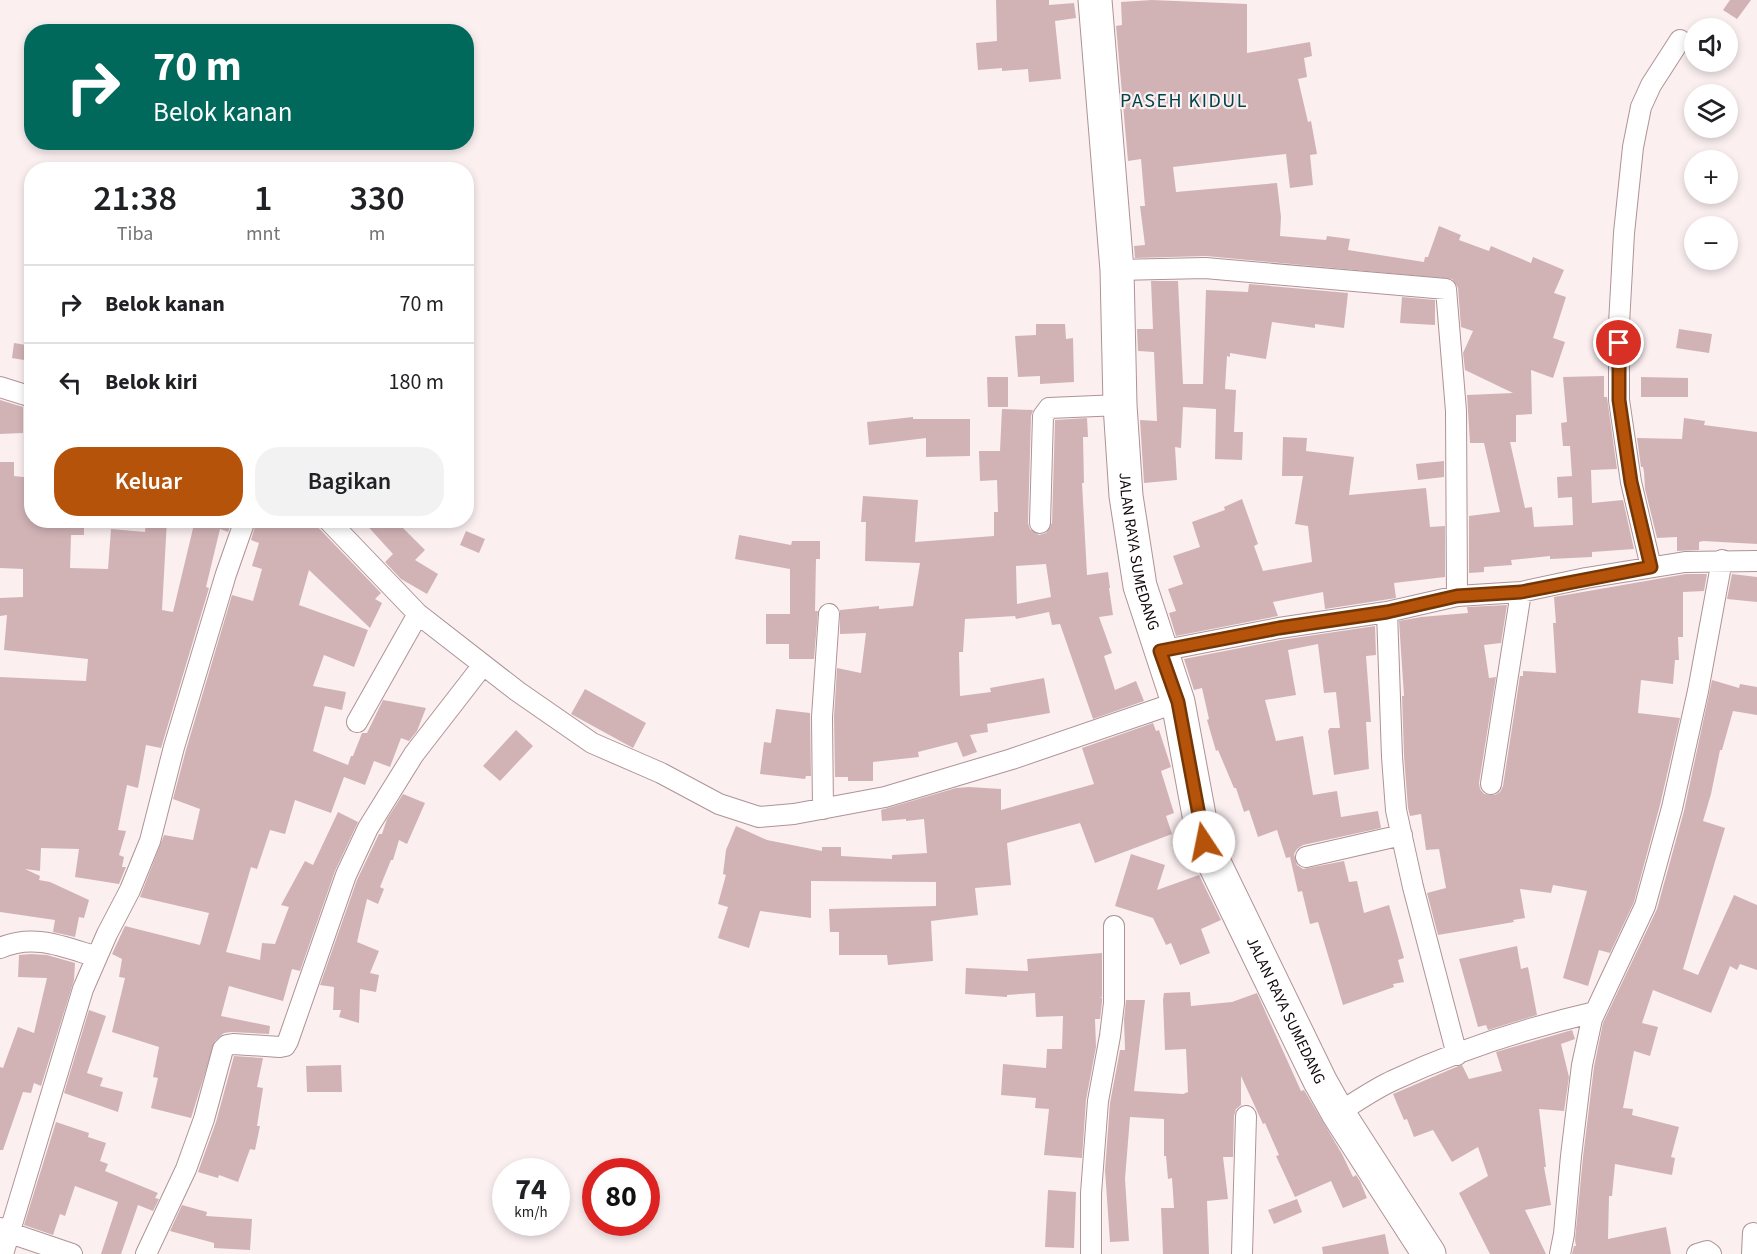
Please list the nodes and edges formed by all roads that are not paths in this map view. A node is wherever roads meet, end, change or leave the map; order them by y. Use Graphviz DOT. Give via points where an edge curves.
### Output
graph roads {
  1 [pos="1095,0"];
  2 [pos="1680,40"];
  3 [pos="1117,270"];
  4 [pos="0,387"];
  5 [pos="24,394"];
  6 [pos="1119,405"];
  7 [pos="1040,523"];
  8 [pos="242,528"];
  9 [pos="336,528"];
  10 [pos="1722,560"];
  11 [pos="1757,561"];
  12 [pos="1651,567"];
  13 [pos="1521,592"];
  14 [pos="1457,596"];
  15 [pos="1387,612"];
  16 [pos="418,614"];
  17 [pos="829,614"];
  18 [pos="1160,651"];
  19 [pos="483,665"];
  20 [pos="1178,702"];
  21 [pos="357,722"];
  22 [pos="1491,784"];
  23 [pos="824,808"];
  24 [pos="1402,835"];
  25 [pos="1306,858"];
  26 [pos="1114,926"];
  27 [pos="0,948"];
  28 [pos="97,957"];
  29 [pos="1595,1012"];
  30 [pos="1457,1055"];
  31 [pos="1338,1113"];
  32 [pos="1246,1116"];
  33 [pos="5,1230"];
  34 [pos="1753,1233"];
  35 [pos="3,1254"];
  36 [pos="72,1254"];
  37 [pos="146,1254"];
  38 [pos="1091,1254"];
  39 [pos="1242,1254"];
  40 [pos="1429,1254"];
  41 [pos="1560,1254"];
  42 [pos="1697,1254"];
  43 [pos="1711,1254"];
  44 [pos="1752,1254"];
  1 -- 3 [label="highway, JALAN RAYA SUMEDANG"];
  2 -- 12 [label="street" via="1641,107 1624,233 1619,400 1631,482"];
  3 -- 6 [label="highway, JALAN RAYA SUMEDANG"];
  3 -- 14 [label="street" via="1205,268 1446,289 1456,411"];
  4 -- 5 [label="street"];
  6 -- 7 [label="street" via="1046,411"];
  6 -- 18 [label="highway, JALAN RAYA SUMEDANG" via="1126,496 1140,586"];
  8 -- 28 [label="street" via="174,747 150,841"];
  9 -- 16 [label="street"];
  10 -- 11 [label="street"];
  10 -- 12 [label="street"];
  10 -- 29 [label="street" via="1672,808 1645,906"];
  12 -- 13 [label="street"];
  13 -- 14 [label="street"];
  13 -- 22 [label="street"];
  14 -- 15 [label="street"];
  15 -- 18 [label="street"];
  15 -- 24 [label="street" via="1392,757"];
  16 -- 19 [label="street"];
  16 -- 21 [label="street"];
  17 -- 23 [label="street" via="822,717"];
  18 -- 20 [label="highway, JALAN RAYA SUMEDANG"];
  19 -- 23 [label="street" via="592,743 719,804 759,817"];
  19 -- 37 [label="street" via="414,754 368,828 346,875 285,1046 233,1044 224,1048 186,1169"];
  20 -- 23 [label="street" via="980,769 885,797"];
  20 -- 31 [label="highway, JALAN RAYA SUMEDANG" via="1204,842"];
  24 -- 25 [label="street"];
  24 -- 30 [label="street"];
  26 -- 38 [label="street" via="1114,1003 1098,1101"];
  27 -- 28 [label="street" via="23,941 45,941"];
  28 -- 33 [label="street" via="83,989"];
  29 -- 30 [label="street" via="1545,1023"];
  29 -- 41 [label="street" via="1582,1065"];
  30 -- 31 [label="street" via="1392,1081"];
  31 -- 40 [label="highway, JALAN RAYA SUMEDANG"];
  32 -- 39 [label="street"];
  33 -- 35 [label="street"];
  33 -- 36 [label="street"];
  34 -- 44 [label="street"];
  42 -- 43 [label="street"];
}
